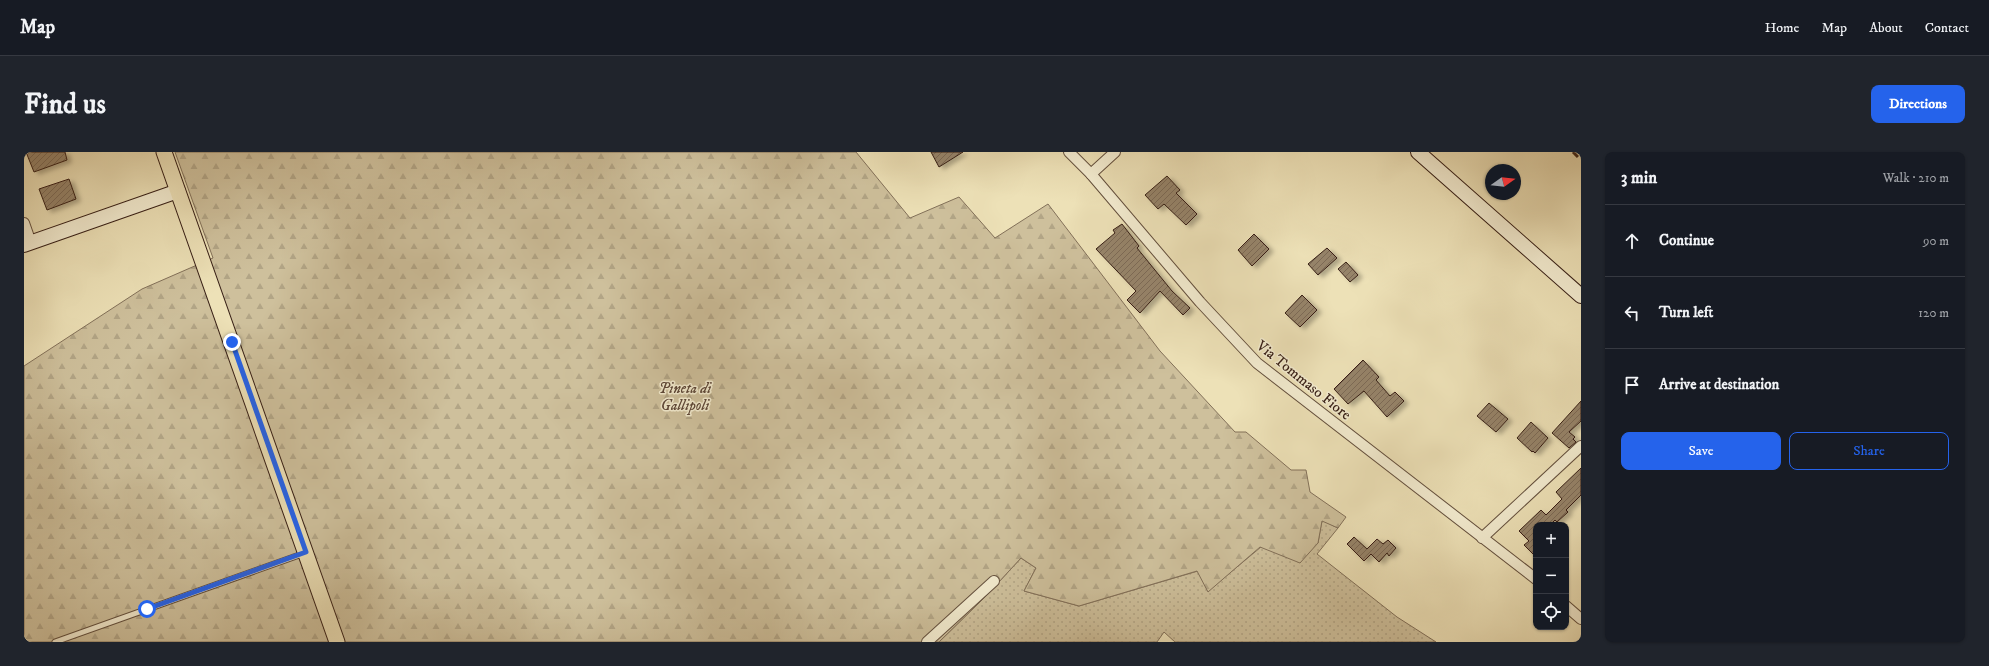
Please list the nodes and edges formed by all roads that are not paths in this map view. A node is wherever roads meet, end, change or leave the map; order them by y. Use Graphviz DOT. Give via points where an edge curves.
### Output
graph roads {
  1 [pos="164,152"];
  2 [pos="1069,152"];
  3 [pos="1115,152"];
  4 [pos="1418,152"];
  5 [pos="1091,174"];
  6 [pos="178,191"];
  7 [pos="24,223"];
  8 [pos="27,244"];
  9 [pos="1581,296"];
  10 [pos="1581,446"];
  11 [pos="1482,538"];
  12 [pos="306,552"];
  13 [pos="1533,577"];
  14 [pos="994,581"];
  15 [pos="1569,609"];
  16 [pos="1581,619"];
  17 [pos="55,642"];
  18 [pos="337,642"];
  19 [pos="927,642"];
  1 -- 6 [label="main road"];
  2 -- 5 [label="street, Via Tommaso Fiore"];
  3 -- 5 [label="street"];
  4 -- 9 [label="main road"];
  5 -- 11 [label="street, Via Tommaso Fiore" via="1200,302 1257,363"];
  6 -- 8 [label="main road"];
  6 -- 12 [label="main road"];
  7 -- 8 [label="street"];
  10 -- 11 [label="street"];
  11 -- 13 [label="street, Via Tommaso Fiore"];
  12 -- 17 [label="lane"];
  12 -- 18 [label="main road"];
  14 -- 19 [label="street"];
  15 -- 16 [label="street"];
}
